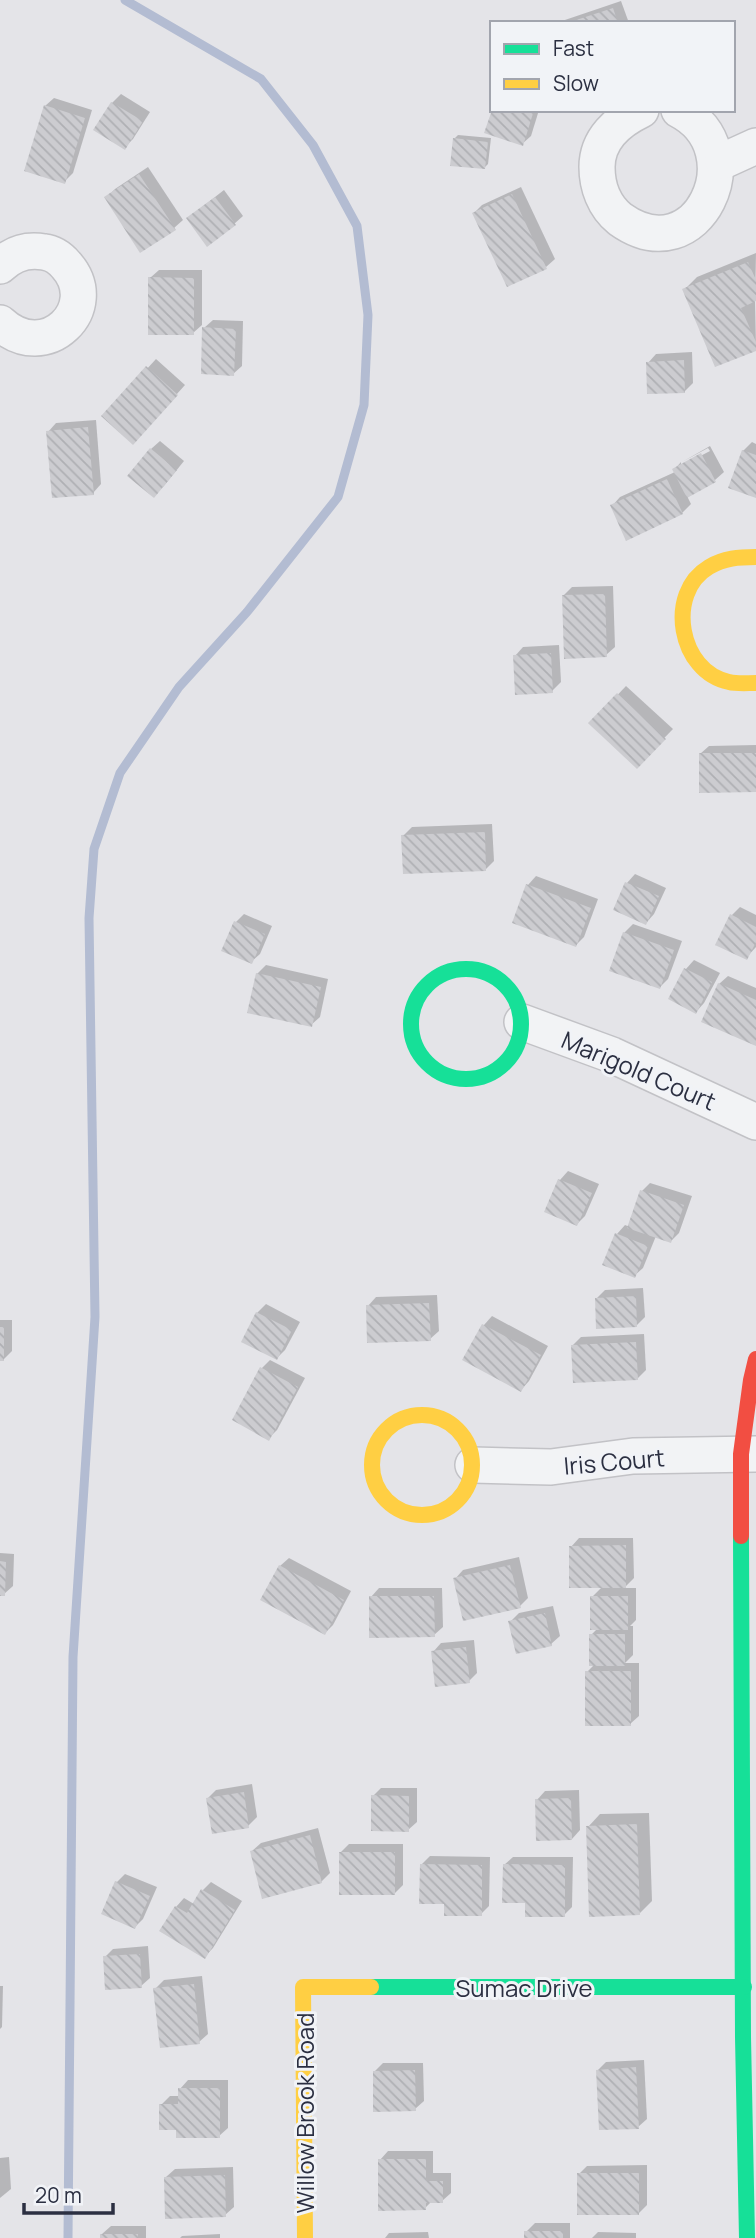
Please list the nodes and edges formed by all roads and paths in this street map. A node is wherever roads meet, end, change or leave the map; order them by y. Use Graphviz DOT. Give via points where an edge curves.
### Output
graph roads {
  1 [pos="636,112"];
  2 [pos="683,112"];
  3 [pos="756,146"];
  4 [pos="723,161"];
  5 [pos="0,266"];
  6 [pos="0,323"];
  7 [pos="756,557"];
  8 [pos="756,683"];
  9 [pos="522,1022"];
  10 [pos="756,1122"];
  11 [pos="756,1359"];
  12 [pos="749,1454"];
  13 [pos="473,1465"];
  14 [pos="303,1987"];
  15 [pos="744,1987"];
  16 [pos="305,2238"];
  17 [pos="747,2238"];
  1 -- 4 [label="street" via="611,130 597,162 604,199 615,215 631,226 660,233 688,227 716,200"];
  2 -- 4 [label="street" via="708,129"];
  3 -- 4 [label="street"];
  5 -- 6 [label="street" via="20,252 50,253 72,271 78,299 66,325 40,339 12,333"];
  7 -- 8 [label="street" via="715,563 687,592 681,612 682,633 704,670 723,681"];
  9 -- 9 [label="street" via="511,991 499,980 485,972 452,971 424,987 415,1001 411,1036 418,1053 445,1076 482,1078 511,1057"];
  9 -- 10 [label="street, Marigold Court" via="612,1055"];
  11 -- 12 [label="street"];
  12 -- 13 [label="street, Iris Court" via="633,1456 551,1467"];
  12 -- 15 [label="street"];
  13 -- 13 [label="street" via="461,1433 448,1422 415,1415 384,1432 372,1464 381,1495 392,1506 422,1516 452,1506 463,1495"];
  14 -- 15 [label="street, Sumac Drive"];
  14 -- 16 [label="street, Willow Brook Road"];
  15 -- 17 [label="street"];
}
